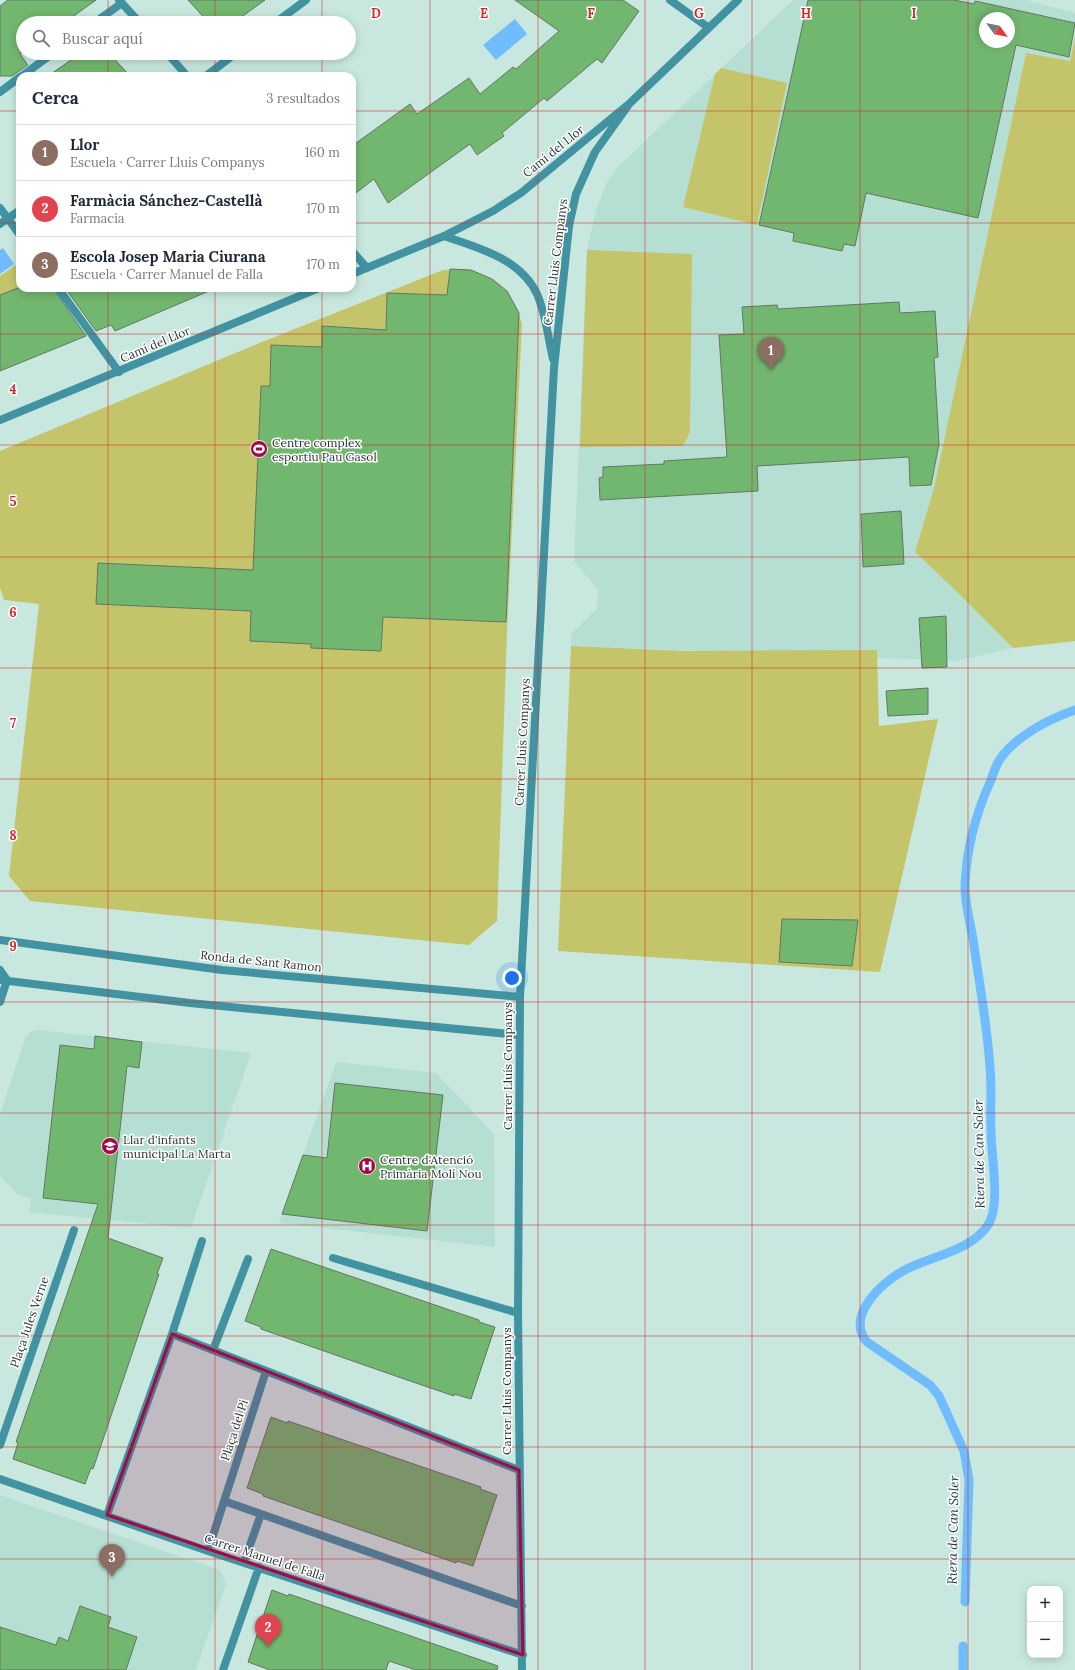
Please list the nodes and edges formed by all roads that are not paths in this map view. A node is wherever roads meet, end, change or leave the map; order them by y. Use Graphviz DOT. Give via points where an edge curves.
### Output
graph roads {
  1 [pos="306,0"];
  2 [pos="670,0"];
  3 [pos="738,0"];
  4 [pos="120,2"];
  5 [pos="103,16"];
  6 [pos="133,16"];
  7 [pos="284,16"];
  8 [pos="708,28"];
  9 [pos="44,60"];
  10 [pos="173,60"];
  11 [pos="227,60"];
  12 [pos="28,72"];
  13 [pos="184,72"];
  14 [pos="211,72"];
  15 [pos="16,81"];
  16 [pos="0,92"];
  17 [pos="630,103"];
  18 [pos="0,208"];
  19 [pos="16,213"];
  20 [pos="8,218"];
  21 [pos="0,224"];
  22 [pos="16,229"];
  23 [pos="444,236"];
  24 [pos="356,256"];
  25 [pos="367,268"];
  26 [pos="356,272"];
  27 [pos="61,292"];
  28 [pos="309,292"];
  29 [pos="554,368"];
  30 [pos="119,372"];
  31 [pos="0,420"];
  32 [pos="0,940"];
  33 [pos="0,970"];
  34 [pos="4,980"];
  35 [pos="520,997"];
  36 [pos="0,1002"];
  37 [pos="519,1035"];
  38 [pos="74,1230"];
  39 [pos="202,1242"];
  40 [pos="333,1258"];
  41 [pos="248,1259"];
  42 [pos="518,1313"];
  43 [pos="172,1334"];
  44 [pos="212,1350"];
  45 [pos="266,1371"];
  46 [pos="0,1445"];
  47 [pos="519,1470"];
  48 [pos="0,1479"];
  49 [pos="224,1500"];
  50 [pos="261,1514"];
  51 [pos="107,1515"];
  52 [pos="208,1551"];
  53 [pos="244,1562"];
  54 [pos="259,1567"];
  55 [pos="522,1606"];
  56 [pos="523,1655"];
  57 [pos="224,1670"];
  58 [pos="522,1670"];
  1 -- 7 [label="street"];
  2 -- 8 [label="street"];
  3 -- 8 [label="street, Camí del Llor"];
  4 -- 5 [label="street"];
  4 -- 6 [label="street"];
  8 -- 17 [label="street, Camí del Llor"];
  9 -- 12 [label="street"];
  10 -- 13 [label="street"];
  11 -- 14 [label="street"];
  15 -- 16 [label="street"];
  17 -- 23 [label="street, Camí del Llor" via="521,192 492,211"];
  17 -- 29 [label="street, Carrer Lluís Companys" via="595,152 576,194 569,226"];
  18 -- 20 [label="street"];
  19 -- 20 [label="street"];
  20 -- 21 [label="street"];
  20 -- 22 [label="street"];
  23 -- 25 [label="street, Camí del Llor"];
  23 -- 29 [label="street, Carrer Lluís Companys" via="501,257 519,269 530,282 543,312"];
  24 -- 25 [label="street"];
  25 -- 26 [label="street, Camí del Llor"];
  27 -- 30 [label="street"];
  28 -- 30 [label="street, Camí del Llor"];
  29 -- 35 [label="street, Carrer Lluís Companys"];
  30 -- 31 [label="street, Camí del Llor"];
  32 -- 35 [label="street, Ronda de Sant Ramon" via="222,970"];
  33 -- 34 [label="street"];
  34 -- 36 [label="street"];
  34 -- 37 [label="street" via="190,1003"];
  35 -- 37 [label="street, Carrer Lluís Companys"];
  37 -- 42 [label="street, Carrer Lluís Companys"];
  38 -- 46 [label="street, Plaça Jules Verne"];
  39 -- 43 [label="street"];
  40 -- 42 [label="street"];
  41 -- 44 [label="street"];
  42 -- 47 [label="street, Carrer Lluís Companys"];
  43 -- 44 [label="street"];
  43 -- 51 [label="street"];
  44 -- 45 [label="street"];
  45 -- 47 [label="street"];
  45 -- 49 [label="street, Plaça del Pi"];
  47 -- 55 [label="street, Carrer Lluís Companys"];
  48 -- 51 [label="street, Carrer Manuel de Falla"];
  49 -- 50 [label="street"];
  49 -- 52 [label="street, Plaça del Pi"];
  50 -- 53 [label="street"];
  50 -- 55 [label="street"];
  51 -- 52 [label="street, Carrer Manuel de Falla"];
  52 -- 53 [label="street, Carrer Manuel de Falla"];
  53 -- 54 [label="street, Carrer Manuel de Falla"];
  54 -- 56 [label="street, Carrer Manuel de Falla"];
  54 -- 57 [label="street"];
  55 -- 56 [label="street, Carrer Lluís Companys"];
  56 -- 58 [label="street, Carrer Lluís Companys"];
}
